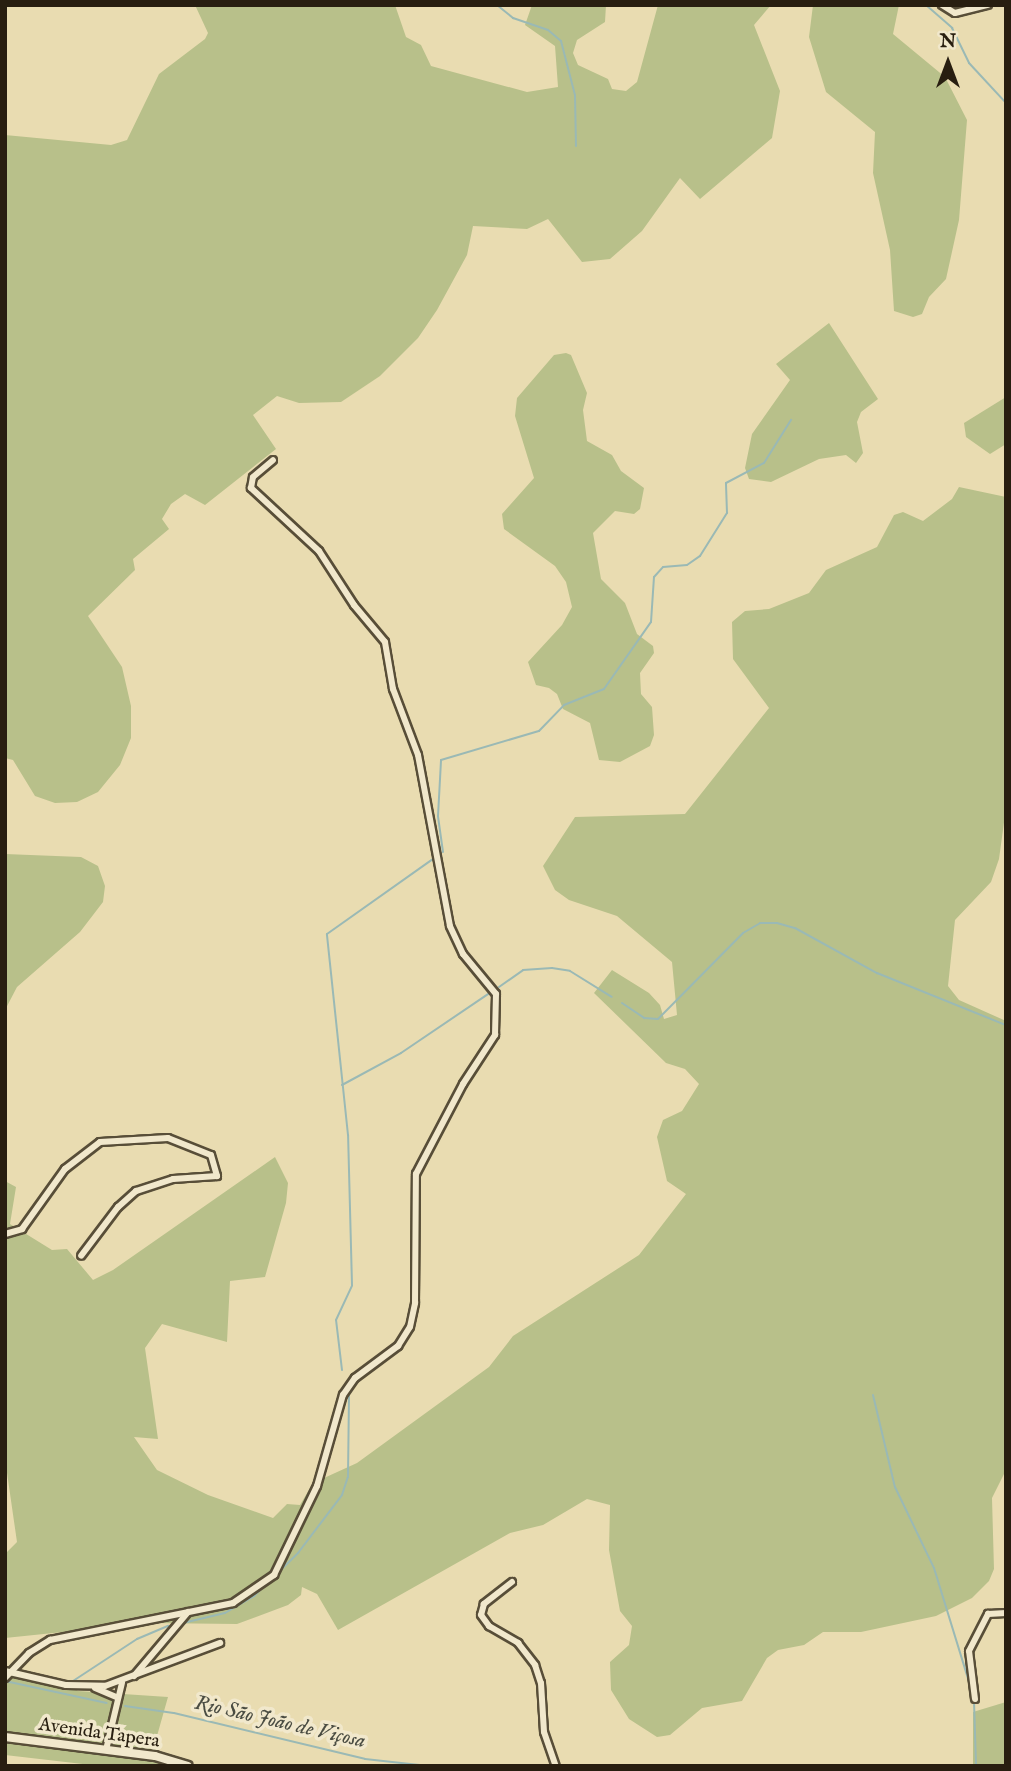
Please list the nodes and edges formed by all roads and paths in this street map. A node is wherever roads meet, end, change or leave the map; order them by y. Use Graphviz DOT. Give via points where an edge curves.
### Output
graph roads {
  1 [pos="942,5"];
  2 [pos="988,5"];
  3 [pos="273,460"];
  4 [pos="5,1234"];
  5 [pos="81,1256"];
  6 [pos="512,1582"];
  7 [pos="189,1611"];
  8 [pos="1006,1613"];
  9 [pos="220,1643"];
  10 [pos="7,1673"];
  11 [pos="133,1678"];
  12 [pos="122,1683"];
  13 [pos="94,1687"];
  14 [pos="118,1698"];
  15 [pos="975,1699"];
  16 [pos="5,1737"];
  17 [pos="106,1750"];
  18 [pos="188,1766"];
  19 [pos="556,1766"];
  1 -- 2 [label="street" via="961,13"];
  3 -- 7 [label="street" via="253,477 251,488 319,551 385,642 390,680 421,765 450,926 463,954 496,995 498,1021 489,1046 463,1084 416,1174 415,1303 405,1336 355,1378 343,1395 317,1486 274,1574 233,1602"];
  4 -- 5 [label="street" via="22,1229 65,1169 100,1142 168,1138 211,1155 217,1175 173,1179 136,1191"];
  6 -- 19 [label="street" via="484,1604 481,1615 489,1626 518,1643 535,1665 541,1683 544,1732"];
  7 -- 10 [label="street" via="50,1640"];
  7 -- 11 [label="street"];
  8 -- 15 [label="street" via="988,1614 969,1651"];
  9 -- 11 [label="street"];
  10 -- 13 [label="street"];
  11 -- 12 [label="street"];
  12 -- 13 [label="street"];
  12 -- 14 [label="street"];
  13 -- 14 [label="street"];
  14 -- 17 [label="street"];
  16 -- 17 [label="street, Avenida Tapera"];
  17 -- 18 [label="street, Avenida Tapera"];
}
